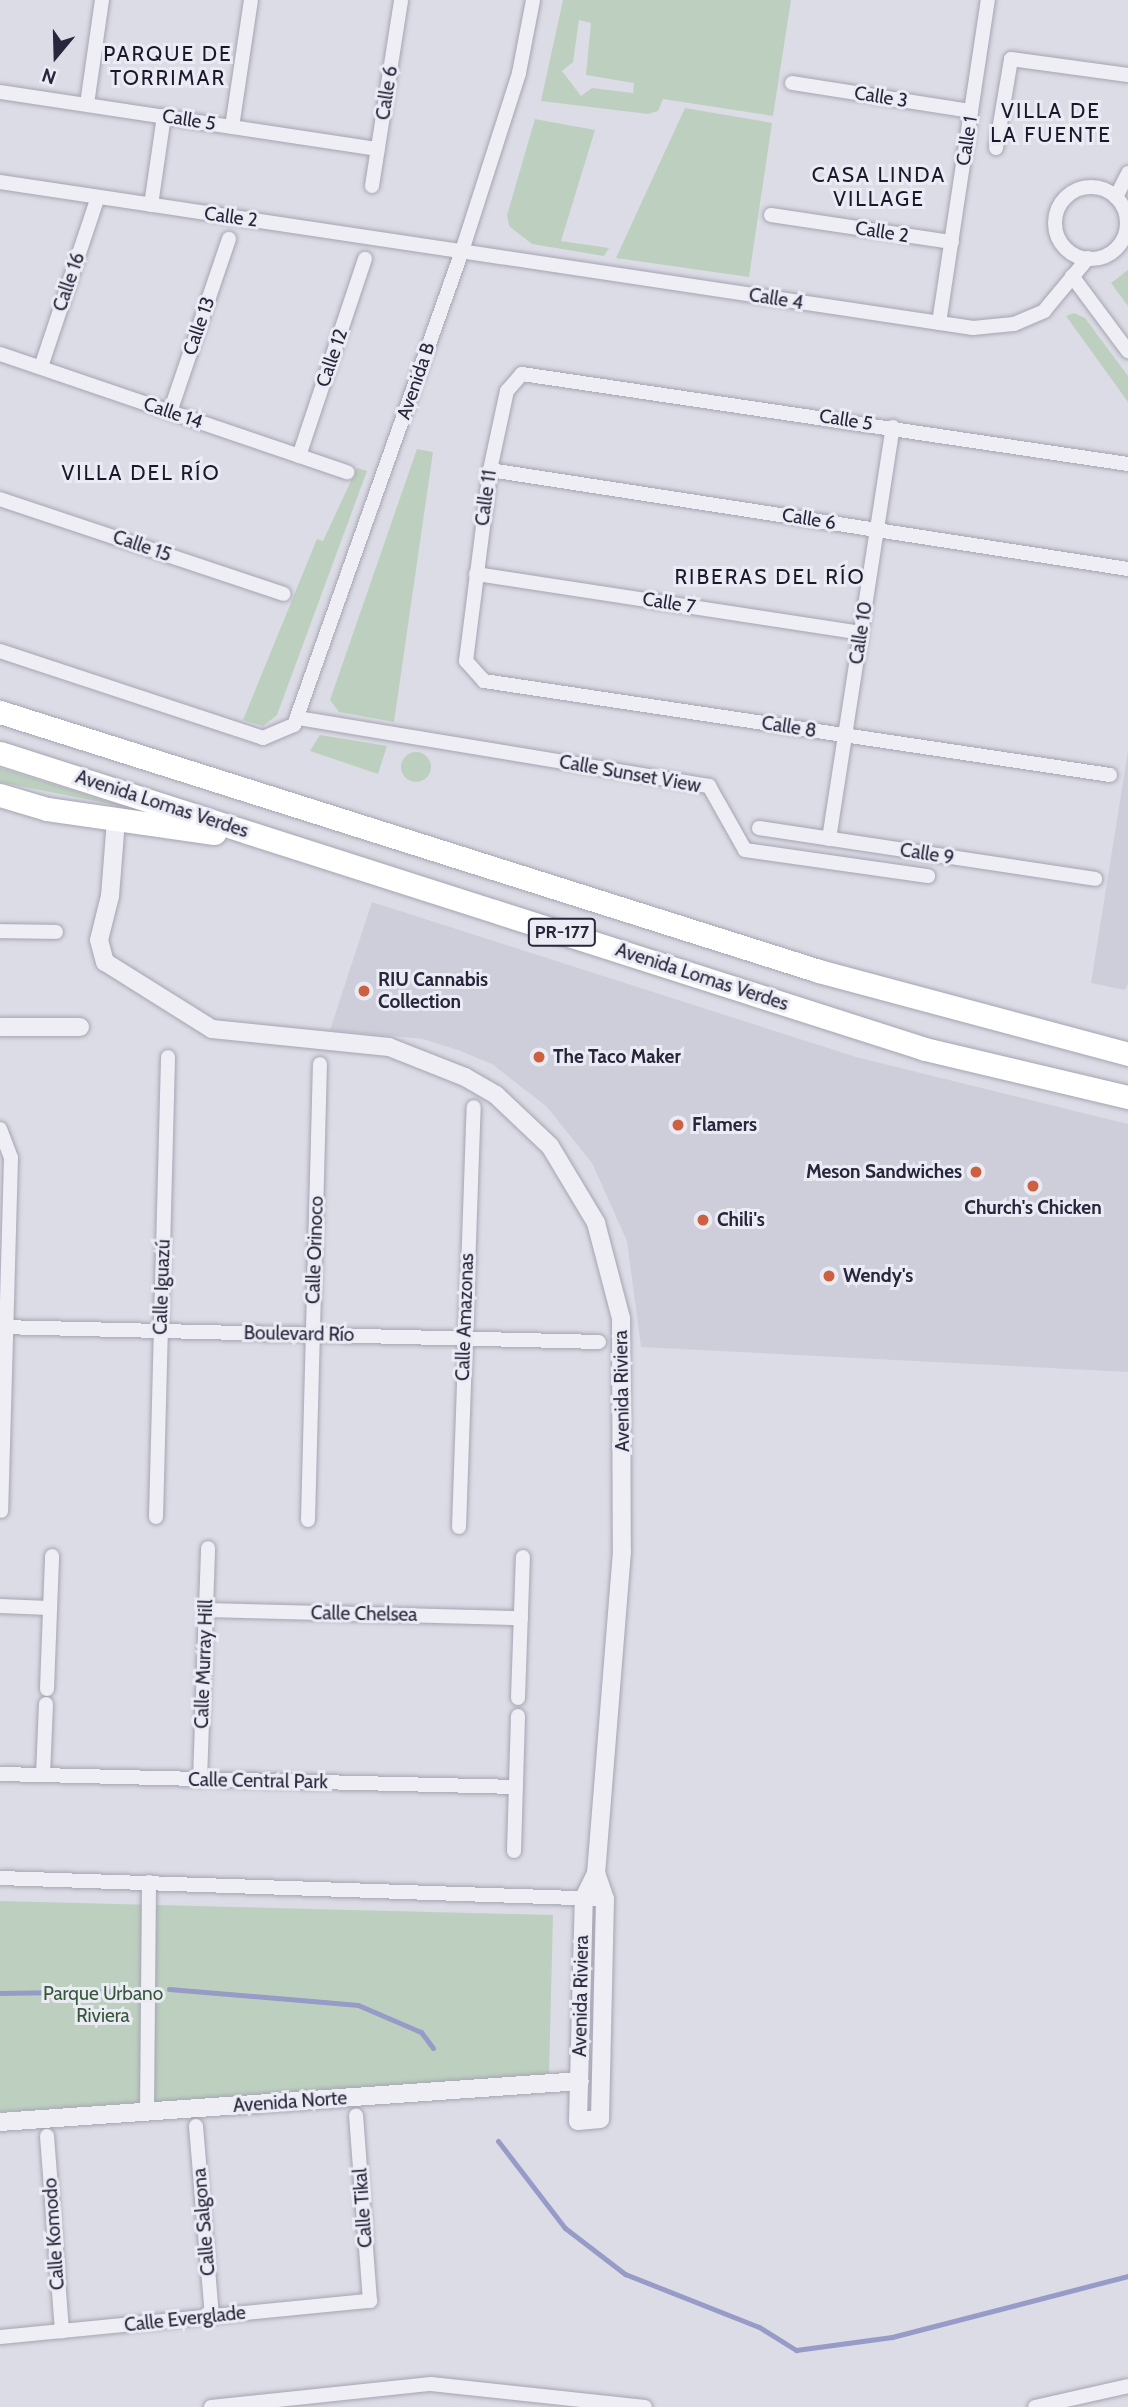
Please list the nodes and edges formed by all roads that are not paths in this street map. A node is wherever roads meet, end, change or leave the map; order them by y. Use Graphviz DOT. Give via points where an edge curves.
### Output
graph roads {
  1 [pos="103,0"];
  2 [pos="251,0"];
  3 [pos="401,0"];
  4 [pos="533,0"];
  5 [pos="988,0"];
  6 [pos="1128,75"];
  7 [pos="792,83"];
  8 [pos="0,92"];
  9 [pos="87,104"];
  10 [pos="971,111"];
  11 [pos="164,116"];
  12 [pos="232,127"];
  13 [pos="996,148"];
  14 [pos="378,149"];
  15 [pos="1128,173"];
  16 [pos="0,182"];
  17 [pos="372,186"];
  18 [pos="98,197"];
  19 [pos="1116,197"];
  20 [pos="152,205"];
  21 [pos="771,215"];
  22 [pos="229,239"];
  23 [pos="952,242"];
  24 [pos="462,251"];
  25 [pos="1088,258"];
  26 [pos="365,259"];
  27 [pos="1072,276"];
  28 [pos="939,323"];
  29 [pos="1128,351"];
  30 [pos="0,354"];
  31 [pos="41,367"];
  32 [pos="563,377"];
  33 [pos="170,412"];
  34 [pos="893,427"];
  35 [pos="299,456"];
  36 [pos="1128,464"];
  37 [pos="490,470"];
  38 [pos="347,472"];
  39 [pos="0,499"];
  40 [pos="877,529"];
  41 [pos="1128,569"];
  42 [pos="476,574"];
  43 [pos="284,594"];
  44 [pos="861,632"];
  45 [pos="0,651"];
  46 [pos="470,671"];
  47 [pos="0,712"];
  48 [pos="298,718"];
  49 [pos="845,736"];
  50 [pos="0,752"];
  51 [pos="1110,775"];
  52 [pos="0,795"];
  53 [pos="116,820"];
  54 [pos="759,828"];
  55 [pos="830,839"];
  56 [pos="290,845"];
  57 [pos="928,876"];
  58 [pos="1095,879"];
  59 [pos="0,932"];
  60 [pos="56,932"];
  61 [pos="24,1024"];
  62 [pos="0,1027"];
  63 [pos="80,1027"];
  64 [pos="0,1035"];
  65 [pos="1128,1054"];
  66 [pos="168,1058"];
  67 [pos="320,1064"];
  68 [pos="1124,1097"];
  69 [pos="474,1107"];
  70 [pos="1,1132"];
  71 [pos="4,1327"];
  72 [pos="160,1331"];
  73 [pos="313,1334"];
  74 [pos="464,1338"];
  75 [pos="599,1342"];
  76 [pos="1,1511"];
  77 [pos="156,1517"];
  78 [pos="308,1520"];
  79 [pos="459,1527"];
  80 [pos="208,1548"];
  81 [pos="52,1556"];
  82 [pos="523,1557"];
  83 [pos="0,1606"];
  84 [pos="49,1608"];
  85 [pos="206,1610"];
  86 [pos="521,1618"];
  87 [pos="47,1689"];
  88 [pos="518,1698"];
  89 [pos="46,1704"];
  90 [pos="518,1716"];
  91 [pos="0,1774"];
  92 [pos="43,1775"];
  93 [pos="200,1780"];
  94 [pos="516,1787"];
  95 [pos="514,1851"];
  96 [pos="596,1873"];
  97 [pos="0,1878"];
  98 [pos="149,1882"];
  99 [pos="584,1898"];
  100 [pos="605,1899"];
  101 [pos="580,2081"];
  102 [pos="148,2113"];
  103 [pos="356,2116"];
  104 [pos="0,2122"];
  105 [pos="196,2126"];
  106 [pos="47,2136"];
  107 [pos="370,2301"];
  108 [pos="212,2317"];
  109 [pos="62,2331"];
  110 [pos="0,2337"];
  111 [pos="1128,2386"];
  112 [pos="211,2407"];
  113 [pos="645,2407"];
  114 [pos="1035,2407"];
  1 -- 9 [label="street"];
  2 -- 12 [label="street"];
  3 -- 14 [label="street, Calle 6"];
  4 -- 24 [label="street, Avenida B" via="520,73"];
  5 -- 10 [label="street, Calle 1"];
  6 -- 13 [label="street" via="1011,59"];
  7 -- 10 [label="street, Calle 3"];
  8 -- 9 [label="street, Calle 5"];
  9 -- 11 [label="street, Calle 5"];
  10 -- 23 [label="street, Calle 1"];
  11 -- 12 [label="street, Calle 5"];
  11 -- 20 [label="street"];
  12 -- 14 [label="street, Calle 5"];
  14 -- 17 [label="street, Calle 6"];
  15 -- 19 [label="street"];
  16 -- 18 [label="street, Calle 2"];
  18 -- 20 [label="street, Calle 2"];
  18 -- 31 [label="street, Calle 16"];
  19 -- 25 [label="street" via="1125,212 1125,235 1110,253"];
  19 -- 25 [label="street" via="1082,188 1058,208 1061,243"];
  20 -- 24 [label="street, Calle 2"];
  21 -- 23 [label="street, Calle 2"];
  22 -- 33 [label="street, Calle 13"];
  23 -- 28 [label="street, Calle 1"];
  24 -- 28 [label="street, Calle 4"];
  24 -- 48 [label="street, Avenida B"];
  25 -- 27 [label="street, Calle 4"];
  26 -- 35 [label="street, Calle 12"];
  27 -- 28 [label="street, Calle 4" via="1054,303 1026,320 972,328"];
  27 -- 29 [label="street"];
  30 -- 31 [label="street, Calle 14"];
  31 -- 33 [label="street, Calle 14"];
  32 -- 34 [label="street, Calle 5"];
  32 -- 37 [label="street, Calle 11" via="527,373 512,381"];
  33 -- 35 [label="street, Calle 14"];
  34 -- 36 [label="street, Calle 5"];
  34 -- 40 [label="street, Calle 10"];
  35 -- 38 [label="street, Calle 14"];
  37 -- 40 [label="street, Calle 6"];
  37 -- 42 [label="street, Calle 11"];
  39 -- 43 [label="street, Calle 15"];
  40 -- 41 [label="street, Calle 6"];
  40 -- 44 [label="street, Calle 10"];
  42 -- 44 [label="street, Calle 7"];
  42 -- 46 [label="street, Calle 11"];
  44 -- 49 [label="street, Calle 10"];
  45 -- 48 [label="street" via="263,738 288,731"];
  46 -- 49 [label="street, Calle 8" via="484,681"];
  47 -- 65 [label="highway, Avenida Lomas Verdes / PR-177" via="832,975"];
  48 -- 57 [label="street, Calle Sunset View" via="709,786 745,850"];
  49 -- 51 [label="street, Calle 8"];
  49 -- 55 [label="street, Calle 10"];
  50 -- 56 [label="highway, Avenida Lomas Verdes / PR-177"];
  52 -- 53 [label="highway"];
  53 -- 56 [label="highway"];
  53 -- 96 [label="street, Avenida Riviera" via="110,896 99,940 106,962 212,1029 388,1047 466,1077 496,1095 550,1146 596,1223 621,1318 624,1363 622,1551"];
  54 -- 55 [label="street, Calle 9"];
  55 -- 58 [label="street, Calle 9"];
  56 -- 68 [label="highway, Avenida Lomas Verdes / PR-177" via="925,1049"];
  59 -- 60 [label="street"];
  61 -- 62 [label="street"];
  61 -- 63 [label="street"];
  61 -- 64 [label="street"];
  66 -- 72 [label="street, Calle Iguazú"];
  67 -- 73 [label="street, Calle Orinoco"];
  69 -- 74 [label="street, Calle Amazonas"];
  70 -- 71 [label="street" via="11,1158"];
  71 -- 72 [label="street, Boulevard Río"];
  71 -- 76 [label="street"];
  72 -- 73 [label="street, Boulevard Río"];
  72 -- 77 [label="street, Calle Iguazú"];
  73 -- 74 [label="street, Boulevard Río"];
  73 -- 78 [label="street, Calle Orinoco"];
  74 -- 75 [label="street, Boulevard Río"];
  74 -- 79 [label="street, Calle Amazonas"];
  80 -- 85 [label="street, Calle Murray Hill"];
  81 -- 84 [label="street"];
  82 -- 86 [label="street"];
  83 -- 84 [label="street"];
  84 -- 87 [label="street"];
  85 -- 86 [label="street, Calle Chelsea"];
  85 -- 93 [label="street, Calle Murray Hill"];
  86 -- 88 [label="street"];
  89 -- 92 [label="street"];
  90 -- 94 [label="street"];
  91 -- 92 [label="street, Calle Central Park"];
  92 -- 93 [label="street, Calle Central Park"];
  93 -- 94 [label="street, Calle Central Park"];
  94 -- 95 [label="street"];
  96 -- 99 [label="street, Avenida Riviera"];
  96 -- 100 [label="street, Avenida Riviera"];
  97 -- 98 [label="street"];
  98 -- 99 [label="street"];
  98 -- 102 [label="street"];
  99 -- 100 [label="street"];
  99 -- 101 [label="street, Avenida Riviera"];
  100 -- 101 [label="street, Avenida Riviera" via="600,2119 578,2121"];
  101 -- 102 [label="street, Avenida Norte"];
  102 -- 104 [label="street, Avenida Norte"];
  103 -- 107 [label="street, Calle Tikal"];
  105 -- 108 [label="street, Calle Salgona"];
  106 -- 109 [label="street, Calle Komodo"];
  107 -- 108 [label="street, Calle Everglade"];
  108 -- 109 [label="street, Calle Everglade"];
  109 -- 110 [label="street, Calle Everglade"];
  111 -- 114 [label="street"];
  112 -- 113 [label="street" via="431,2385"];
}
